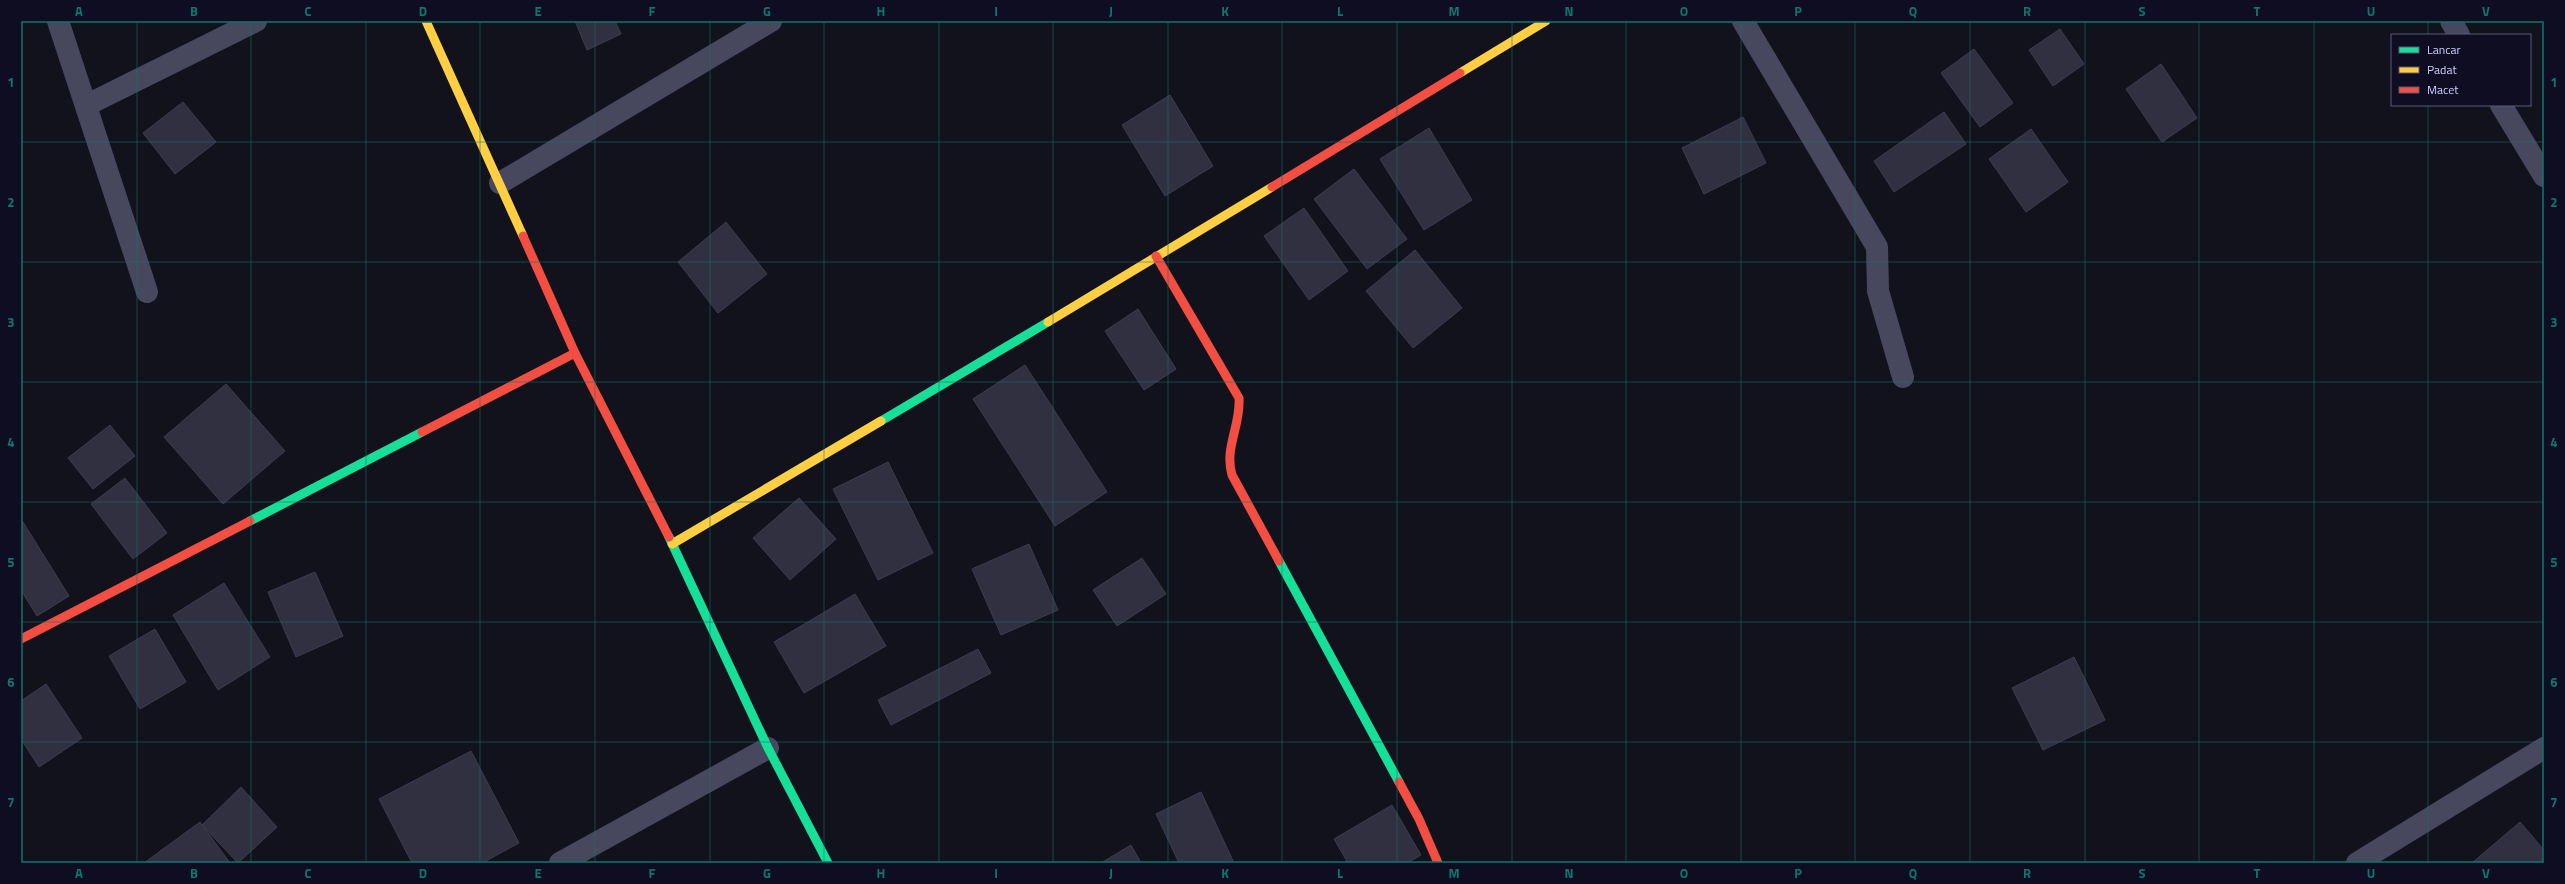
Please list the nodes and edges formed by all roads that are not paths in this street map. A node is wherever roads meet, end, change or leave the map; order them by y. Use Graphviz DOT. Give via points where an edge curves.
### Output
graph roads {
  1 [pos="58,21"];
  2 [pos="256,21"];
  3 [pos="426,21"];
  4 [pos="770,21"];
  5 [pos="1546,21"];
  6 [pos="1743,21"];
  7 [pos="2451,21"];
  8 [pos="2458,34"];
  9 [pos="87,105"];
  10 [pos="2502,106"];
  11 [pos="2544,176"];
  12 [pos="500,183"];
  13 [pos="1156,256"];
  14 [pos="147,292"];
  15 [pos="575,353"];
  16 [pos="1903,377"];
  17 [pos="672,544"];
  18 [pos="21,639"];
  19 [pos="768,748"];
  20 [pos="2544,748"];
  21 [pos="560,863"];
  22 [pos="828,863"];
  23 [pos="1438,863"];
  24 [pos="2357,863"];
  1 -- 9 [label="street"];
  2 -- 9 [label="street"];
  3 -- 12 [label="street"];
  4 -- 12 [label="street"];
  5 -- 13 [label="street"];
  6 -- 16 [label="street" via="1877,247 1878,291"];
  7 -- 8 [label="street"];
  9 -- 14 [label="street"];
  10 -- 11 [label="street"];
  12 -- 15 [label="street"];
  13 -- 17 [label="street"];
  13 -- 23 [label="street" via="1239,398 1239,412 1227,463 1232,475 1419,819"];
  15 -- 17 [label="street"];
  15 -- 18 [label="street"];
  17 -- 19 [label="street"];
  19 -- 21 [label="street"];
  19 -- 22 [label="street"];
  20 -- 24 [label="street"];
}
